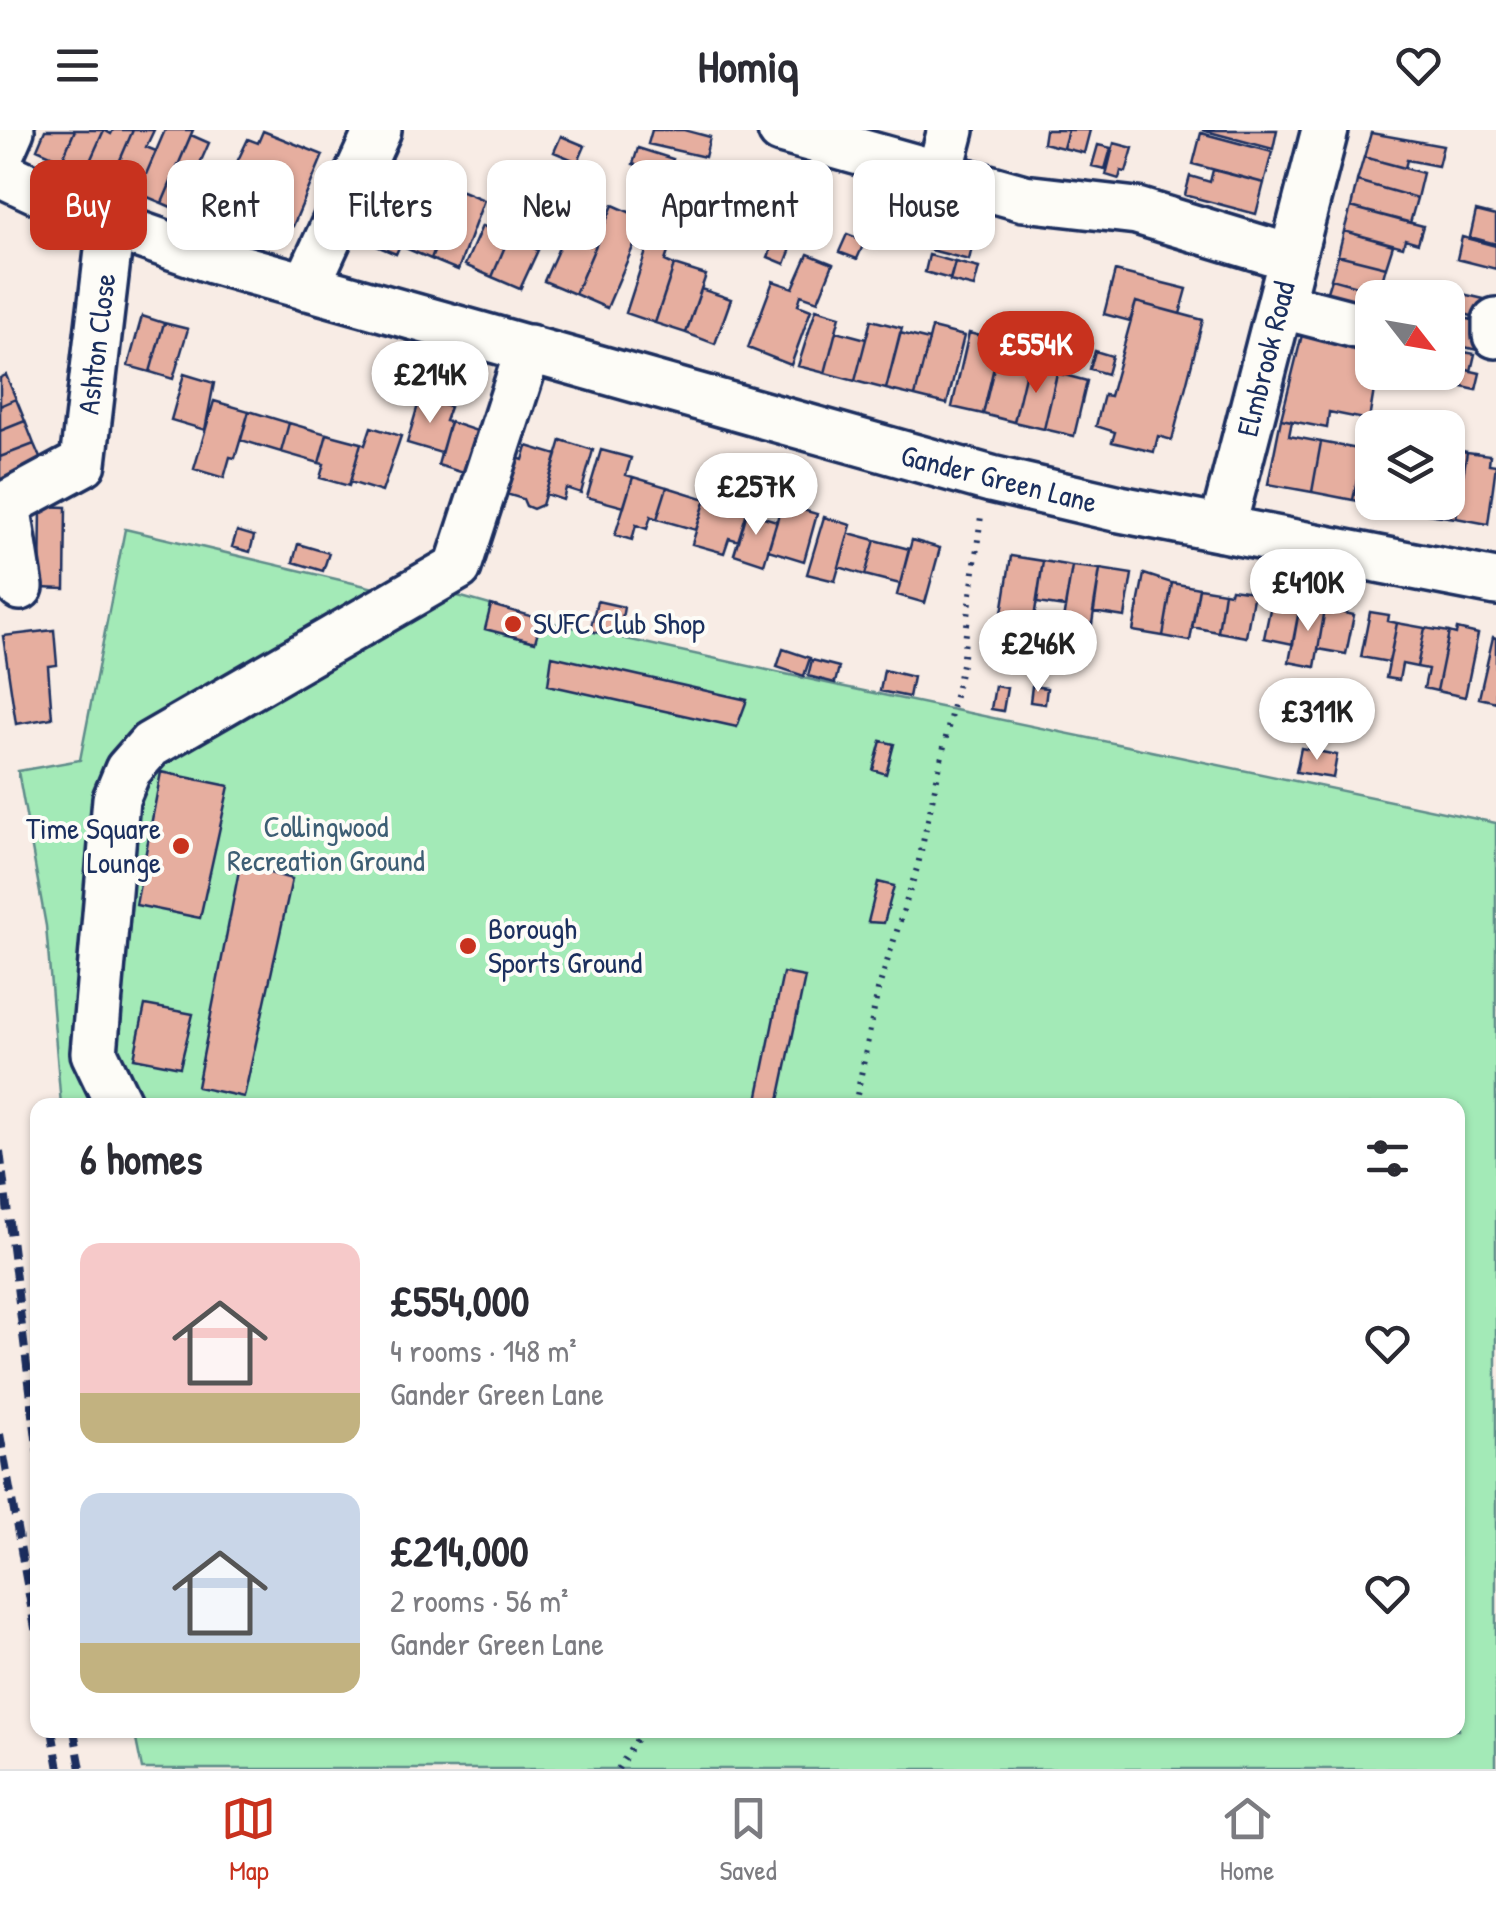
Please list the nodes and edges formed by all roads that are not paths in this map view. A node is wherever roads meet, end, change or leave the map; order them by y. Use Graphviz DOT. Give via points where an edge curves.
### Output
graph roads {
  1 [pos="11,130"];
  2 [pos="378,130"];
  3 [pos="781,130"];
  4 [pos="950,130"];
  5 [pos="1325,130"];
  6 [pos="0,155"];
  7 [pos="884,160"];
  8 [pos="943,160"];
  9 [pos="0,172"];
  10 [pos="30,186"];
  11 [pos="995,189"];
  12 [pos="147,237"];
  13 [pos="107,250"];
  14 [pos="1292,258"];
  15 [pos="306,287"];
  16 [pos="1280,305"];
  17 [pos="1496,321"];
  18 [pos="1355,325"];
  19 [pos="1496,335"];
  20 [pos="528,348"];
  21 [pos="1222,529"];
  22 [pos="1496,582"];
  23 [pos="20,587"];
  24 [pos="116,1098"];
  1 -- 6 [label="street"];
  2 -- 15 [label="street"];
  3 -- 7 [label="street"];
  4 -- 8 [label="street"];
  5 -- 14 [label="street, Elmbrook Road"];
  9 -- 10 [label="street, Gander Green Lane"];
  11 -- 14 [label="street" via="1060,205 1137,212"];
  12 -- 15 [label="street, Gander Green Lane"];
  13 -- 23 [label="street, Ashton Close" via="83,463 7,504"];
  14 -- 16 [label="street, Elmbrook Road"];
  15 -- 20 [label="street, Gander Green Lane"];
  16 -- 18 [label="street"];
  16 -- 21 [label="street, Elmbrook Road"];
  17 -- 19 [label="street"];
  20 -- 21 [label="street, Gander Green Lane" via="974,474"];
  20 -- 24 [label="street" via="458,567 150,746 128,770 116,799 94,1053"];
  21 -- 22 [label="street, Gander Green Lane"];
}
